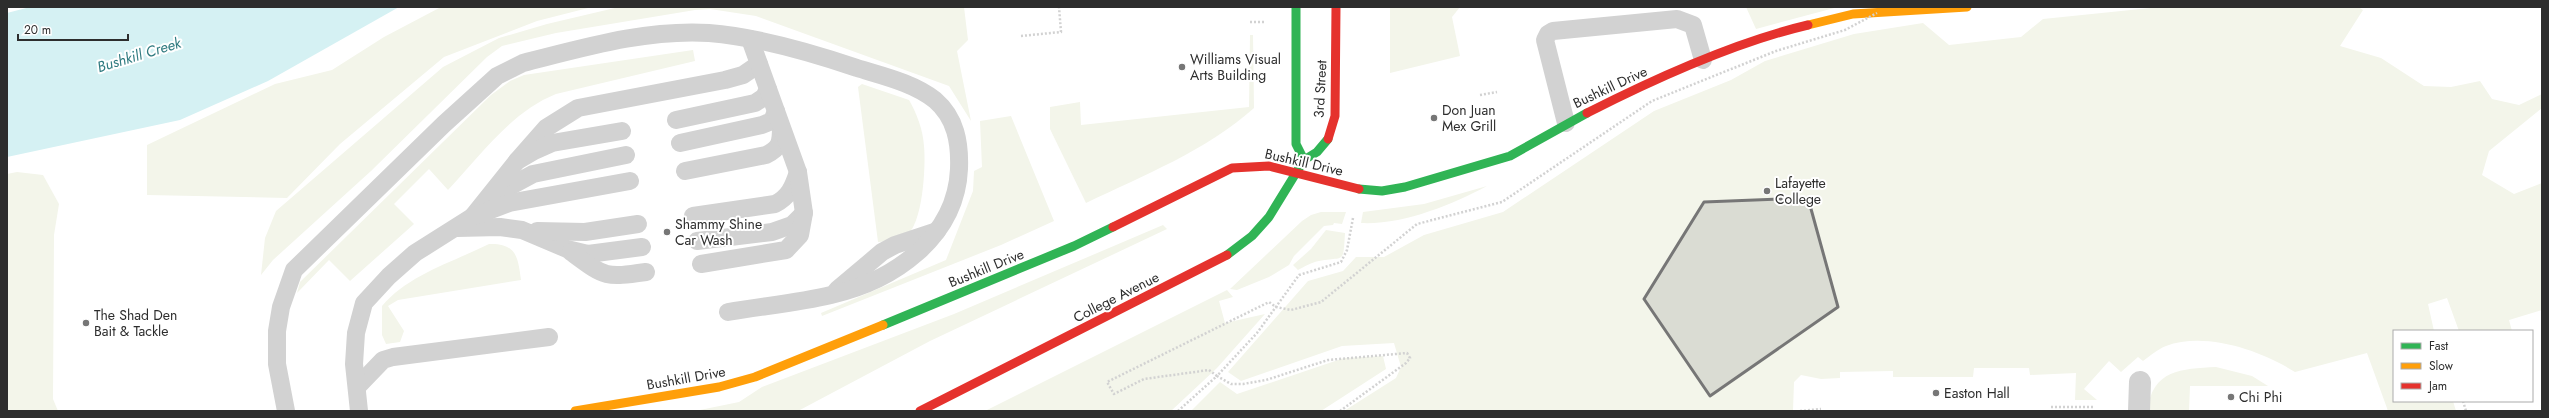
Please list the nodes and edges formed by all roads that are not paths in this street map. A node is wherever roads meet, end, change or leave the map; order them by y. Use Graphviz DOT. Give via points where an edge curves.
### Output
graph roads {
  1 [pos="1296,7"];
  2 [pos="1336,7"];
  3 [pos="1967,7"];
  4 [pos="750,39"];
  5 [pos="1703,60"];
  6 [pos="759,64"];
  7 [pos="768,89"];
  8 [pos="778,119"];
  9 [pos="676,120"];
  10 [pos="1566,123"];
  11 [pos="622,131"];
  12 [pos="680,143"];
  13 [pos="626,155"];
  14 [pos="1304,160"];
  15 [pos="517,161"];
  16 [pos="685,171"];
  17 [pos="798,172"];
  18 [pos="1296,174"];
  19 [pos="630,181"];
  20 [pos="490,197"];
  21 [pos="804,213"];
  22 [pos="693,216"];
  23 [pos="472,217"];
  24 [pos="638,224"];
  25 [pos="454,228"];
  26 [pos="522,230"];
  27 [pos="697,241"];
  28 [pos="642,247"];
  29 [pos="567,249"];
  30 [pos="701,264"];
  31 [pos="646,272"];
  32 [pos="728,312"];
  33 [pos="550,337"];
  34 [pos="2140,382"];
  35 [pos="357,386"];
  36 [pos="286,411"];
  37 [pos="359,411"];
  38 [pos="575,411"];
  39 [pos="920,411"];
  40 [pos="2139,411"];
  1 -- 14 [label="street, 3rd Street" via="1296,144"];
  2 -- 14 [label="street, 3rd Street" via="1335,116 1328,138 1317,152"];
  3 -- 5 [label="street, Bushkill Drive" via="1853,14 1778,32"];
  4 -- 6 [label="lane"];
  4 -- 32 [label="lane" via="826,57 892,79 934,99 952,120 957,136 959,172 950,210 940,230 909,261 869,282 832,295"];
  4 -- 36 [label="lane" via="708,33 632,38 523,63 497,76 294,270 281,306 277,331 277,364"];
  5 -- 10 [label="street, Bushkill Drive" via="1641,86"];
  5 -- 10 [label="lane" via="1693,26 1676,19 1553,31 1545,40"];
  6 -- 7 [label="lane"];
  6 -- 15 [label="lane" via="743,75 725,80 578,108 546,128"];
  7 -- 8 [label="lane"];
  7 -- 9 [label="lane" via="764,97 755,103"];
  8 -- 12 [label="lane" via="762,125"];
  8 -- 16 [label="lane" via="781,143 777,149 766,155"];
  8 -- 17 [label="lane"];
  10 -- 18 [label="street, Bushkill Drive" via="1510,156 1405,187 1382,191 1362,190"];
  11 -- 15 [label="lane" via="552,144"];
  13 -- 20 [label="lane" via="533,174"];
  14 -- 18 [label="street, 3rd Street"];
  15 -- 20 [label="lane"];
  17 -- 21 [label="lane"];
  17 -- 22 [label="lane" via="792,190 775,204"];
  18 -- 38 [label="street, Bushkill Drive" via="1269,166 1232,168 1074,246 755,377 719,387"];
  18 -- 39 [label="street, College Avenue" via="1269,217 1252,236 1223,258"];
  19 -- 23 [label="lane" via="509,203"];
  20 -- 23 [label="lane"];
  21 -- 27 [label="lane" via="792,225 772,232"];
  21 -- 30 [label="lane" via="800,235 786,250"];
  23 -- 25 [label="lane"];
  24 -- 26 [label="lane" via="585,232"];
  25 -- 26 [label="lane" via="500,227"];
  25 -- 35 [label="lane" via="415,253 389,276 364,304 356,333 354,364"];
  26 -- 29 [label="lane"];
  28 -- 29 [label="lane" via="588,254"];
  29 -- 31 [label="lane" via="597,271 613,277"];
  33 -- 35 [label="lane" via="394,356 383,360"];
  34 -- 40 [label="street"];
  35 -- 37 [label="lane"];
}
